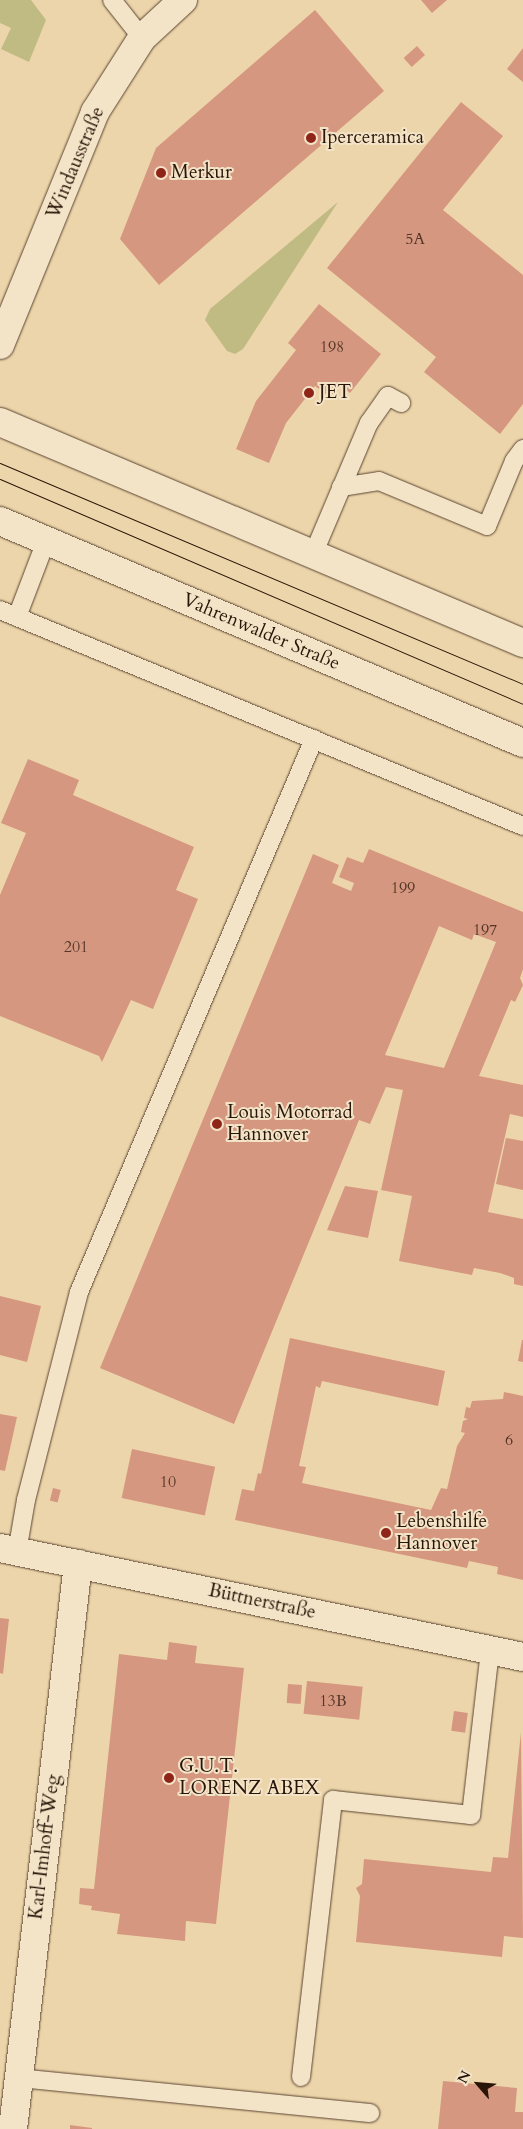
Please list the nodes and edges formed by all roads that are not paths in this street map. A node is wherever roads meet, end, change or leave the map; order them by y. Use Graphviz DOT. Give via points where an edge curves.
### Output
graph roads {
  1 [pos="112,0"];
  2 [pos="183,0"];
  3 [pos="142,38"];
  4 [pos="0,345"];
  5 [pos="401,403"];
  6 [pos="0,422"];
  7 [pos="523,449"];
  8 [pos="341,487"];
  9 [pos="0,520"];
  10 [pos="46,540"];
  11 [pos="312,557"];
  12 [pos="0,610"];
  13 [pos="17,617"];
  14 [pos="523,643"];
  15 [pos="314,739"];
  16 [pos="523,743"];
  17 [pos="523,826"];
  18 [pos="8,1550"];
  19 [pos="78,1564"];
  20 [pos="490,1651"];
  21 [pos="523,1657"];
  22 [pos="301,2077"];
  23 [pos="19,2078"];
  24 [pos="370,2113"];
  25 [pos="13,2129"];
  1 -- 3 [label="lane"];
  2 -- 3 [label="street, Windausstraße"];
  3 -- 4 [label="street, Windausstraße" via="95,112"];
  5 -- 8 [label="lane" via="388,396"];
  6 -- 11 [label="street"];
  7 -- 8 [label="lane" via="514,461 487,526 379,481"];
  8 -- 11 [label="lane"];
  9 -- 10 [label="street, Vahrenwalder Straße"];
  10 -- 13 [label="lane"];
  10 -- 16 [label="street, Vahrenwalder Straße"];
  11 -- 14 [label="street"];
  12 -- 13 [label="lane"];
  13 -- 15 [label="lane"];
  15 -- 17 [label="lane"];
  15 -- 18 [label="lane" via="79,1292 26,1500"];
  18 -- 19 [label="street, Büttnerstraße"];
  19 -- 20 [label="street, Büttnerstraße"];
  19 -- 23 [label="street, Karl-Imhoff-Weg"];
  20 -- 21 [label="street, Büttnerstraße"];
  20 -- 22 [label="lane" via="472,1815 332,1800"];
  23 -- 24 [label="lane"];
  23 -- 25 [label="street, Karl-Imhoff-Weg"];
}
